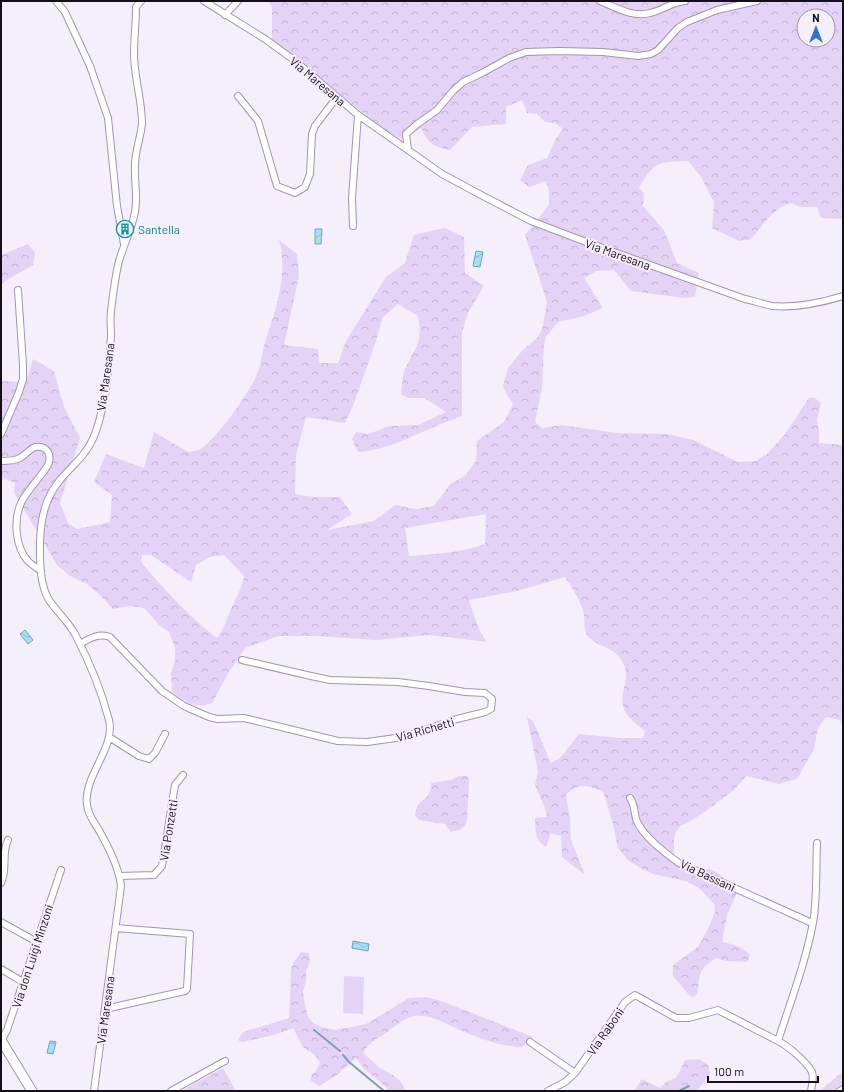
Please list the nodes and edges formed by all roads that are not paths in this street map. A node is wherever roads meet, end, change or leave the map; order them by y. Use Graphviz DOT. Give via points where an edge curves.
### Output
graph roads {
  1 [pos="56,1"];
  2 [pos="140,1"];
  3 [pos="204,1"];
  4 [pos="238,1"];
  5 [pos="600,1"];
  6 [pos="685,1"];
  7 [pos="757,1"];
  8 [pos="225,15"];
  9 [pos="238,96"];
  10 [pos="337,97"];
  11 [pos="358,115"];
  12 [pos="408,150"];
  13 [pos="353,226"];
  14 [pos="124,246"];
  15 [pos="18,290"];
  16 [pos="843,296"];
  17 [pos="1,434"];
  18 [pos="1,461"];
  19 [pos="41,571"];
  20 [pos="80,644"];
  21 [pos="242,660"];
  22 [pos="165,734"];
  23 [pos="109,737"];
  24 [pos="182,775"];
  25 [pos="630,798"];
  26 [pos="8,840"];
  27 [pos="817,843"];
  28 [pos="61,870"];
  29 [pos="120,876"];
  30 [pos="1,883"];
  31 [pos="1,922"];
  32 [pos="812,923"];
  33 [pos="116,928"];
  34 [pos="37,942"];
  35 [pos="1,969"];
  36 [pos="23,982"];
  37 [pos="105,1009"];
  38 [pos="1,1040"];
  39 [pos="778,1041"];
  40 [pos="530,1042"];
  41 [pos="225,1061"];
  42 [pos="575,1074"];
  43 [pos="32,1091"];
  44 [pos="94,1091"];
  45 [pos="171,1091"];
  46 [pos="548,1091"];
  47 [pos="811,1091"];
  1 -- 14 [label="street" via="65,12 90,66 108,118"];
  2 -- 14 [label="street, Via Maresana" via="136,7 134,55 142,126 134,165 135,213"];
  3 -- 8 [label="street, Via Maresana"];
  4 -- 8 [label="street"];
  5 -- 6 [label="street" via="635,15 650,14 674,2"];
  7 -- 12 [label="street" via="717,10 687,22 651,54 638,56 559,51 526,52 509,58 463,82 453,91 437,110 406,134"];
  8 -- 10 [label="street, Via Maresana" via="294,60"];
  9 -- 10 [label="street" via="258,121 277,186 295,193 305,188 310,174 312,134 315,126"];
  10 -- 11 [label="street, Via Maresana"];
  11 -- 12 [label="street, Via Maresana"];
  11 -- 13 [label="street" via="352,198"];
  12 -- 16 [label="street, Via Maresana" via="442,174 531,221 745,299 772,306 796,306"];
  14 -- 19 [label="street, Via Maresana" via="110,316 111,337 105,395 95,434 85,452 56,486 44,508 41,528"];
  15 -- 17 [label="street" via="23,379"];
  18 -- 19 [label="street" via="19,458 40,447 47,450 50,455 44,471 22,502 17,520 17,534 24,554 28,561"];
  19 -- 20 [label="street, Via Maresana" via="50,602 70,624"];
  20 -- 21 [label="street, Via Richetti" via="101,635 110,637 162,691 184,706 209,718 249,719 338,741 367,742 403,737 485,712 491,709 492,705 492,699 486,693 398,682 330,680"];
  20 -- 23 [label="street, Via Maresana" via="105,708 110,728"];
  22 -- 23 [label="street" via="149,759 139,756"];
  23 -- 29 [label="street, Via Maresana" via="89,786 87,804"];
  24 -- 29 [label="street, Via Ponzetti" via="175,785 162,866 154,875"];
  25 -- 32 [label="street, Via Bassani" via="634,802 636,819 662,851 680,863"];
  26 -- 30 [label="street" via="4,848 4,876"];
  27 -- 32 [label="street"];
  28 -- 34 [label="street, Via don Luigi Minzoni"];
  29 -- 33 [label="street, Via Maresana"];
  31 -- 34 [label="street"];
  32 -- 39 [label="street" via="806,953"];
  33 -- 37 [label="street, Via Maresana"];
  33 -- 37 [label="street" via="190,934 187,989"];
  34 -- 36 [label="street, Via don Luigi Minzoni"];
  35 -- 36 [label="street"];
  36 -- 38 [label="street, Via don Luigi Minzoni" via="8,1030"];
  37 -- 44 [label="street, Via Maresana"];
  38 -- 43 [label="street"];
  39 -- 42 [label="street, Via Raboni" via="718,1010 689,1018 676,1018 636,995 625,1002"];
  39 -- 47 [label="street" via="791,1049 811,1070"];
  40 -- 42 [label="street"];
  41 -- 45 [label="street"];
  42 -- 46 [label="street, Via Raboni"];
}
